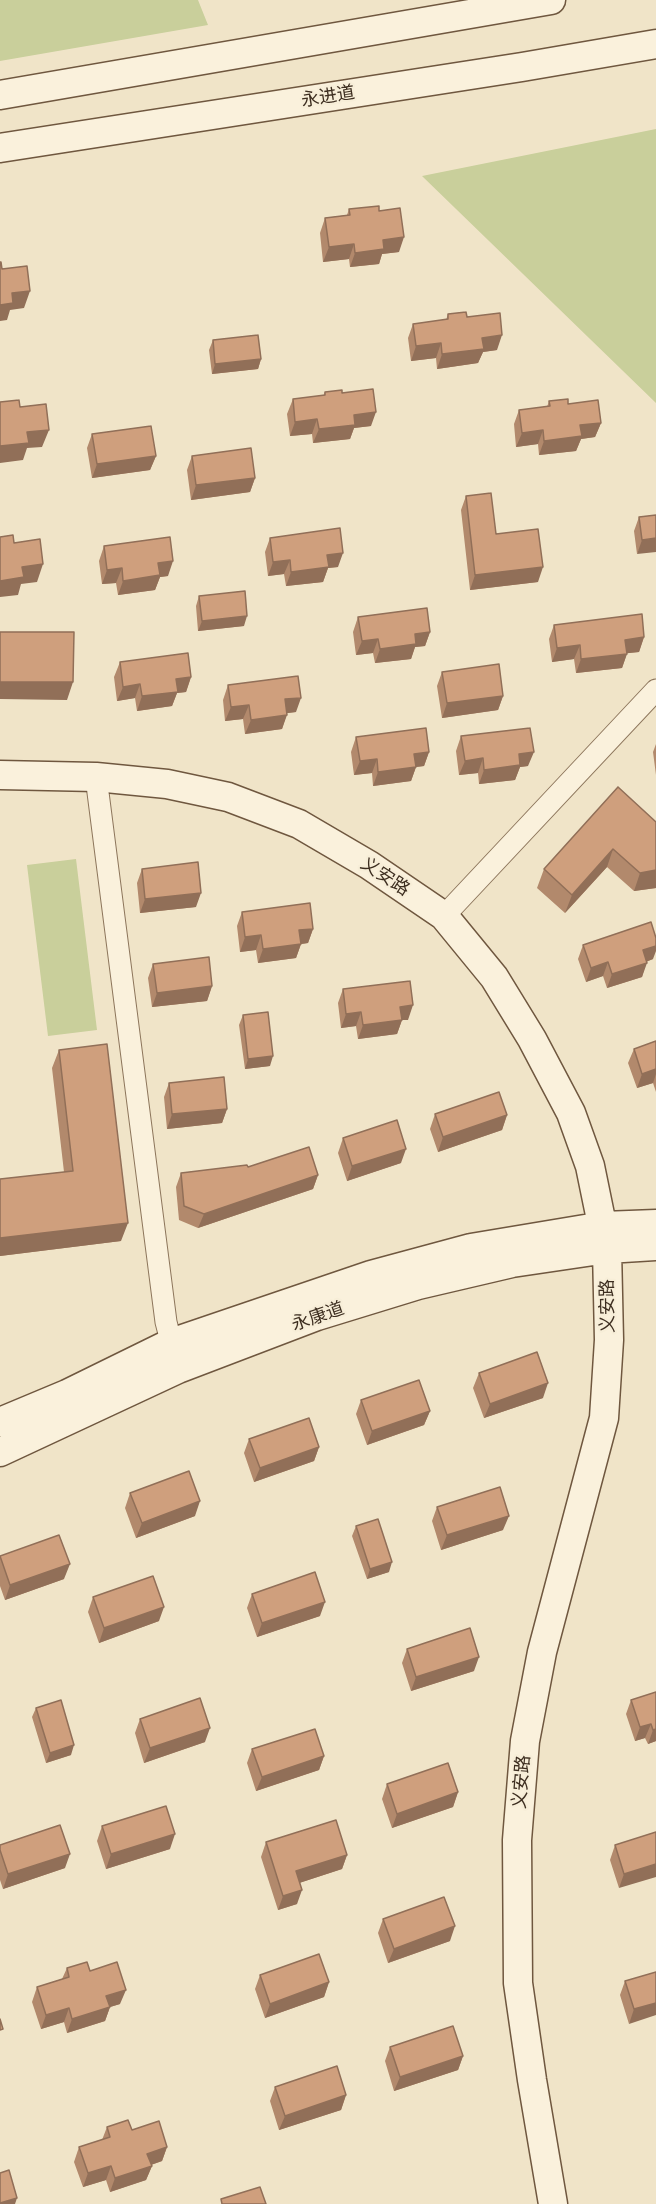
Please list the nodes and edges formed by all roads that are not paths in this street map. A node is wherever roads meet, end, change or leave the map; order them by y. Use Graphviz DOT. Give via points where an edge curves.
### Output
graph roads {
  1 [pos="551,0"];
  2 [pos="656,44"];
  3 [pos="0,95"];
  4 [pos="0,148"];
  5 [pos="656,690"];
  6 [pos="0,775"];
  7 [pos="96,777"];
  8 [pos="444,916"];
  9 [pos="656,1224"];
  10 [pos="605,1238"];
  11 [pos="656,1246"];
  12 [pos="175,1356"];
  13 [pos="0,1422"];
  14 [pos="0,1452"];
  15 [pos="553,2204"];
  1 -- 3 [label="street"];
  2 -- 4 [label="street, 永进道"];
  5 -- 8 [label="street"];
  6 -- 7 [label="street, 义安路"];
  7 -- 8 [label="street, 义安路" via="167,784 228,797 299,824"];
  7 -- 12 [label="street" via="166,1322"];
  8 -- 10 [label="street, 义安路" via="494,977 571,1113 590,1166"];
  9 -- 10 [label="street, 永康道"];
  10 -- 11 [label="street, 永康道"];
  10 -- 12 [label="street, 永康道" via="471,1248 371,1275"];
  10 -- 15 [label="street, 义安路" via="609,1340 604,1418 542,1652 525,1741 517,1840 518,1983"];
  12 -- 13 [label="street, 永康道"];
  12 -- 14 [label="street, 永康道"];
}
